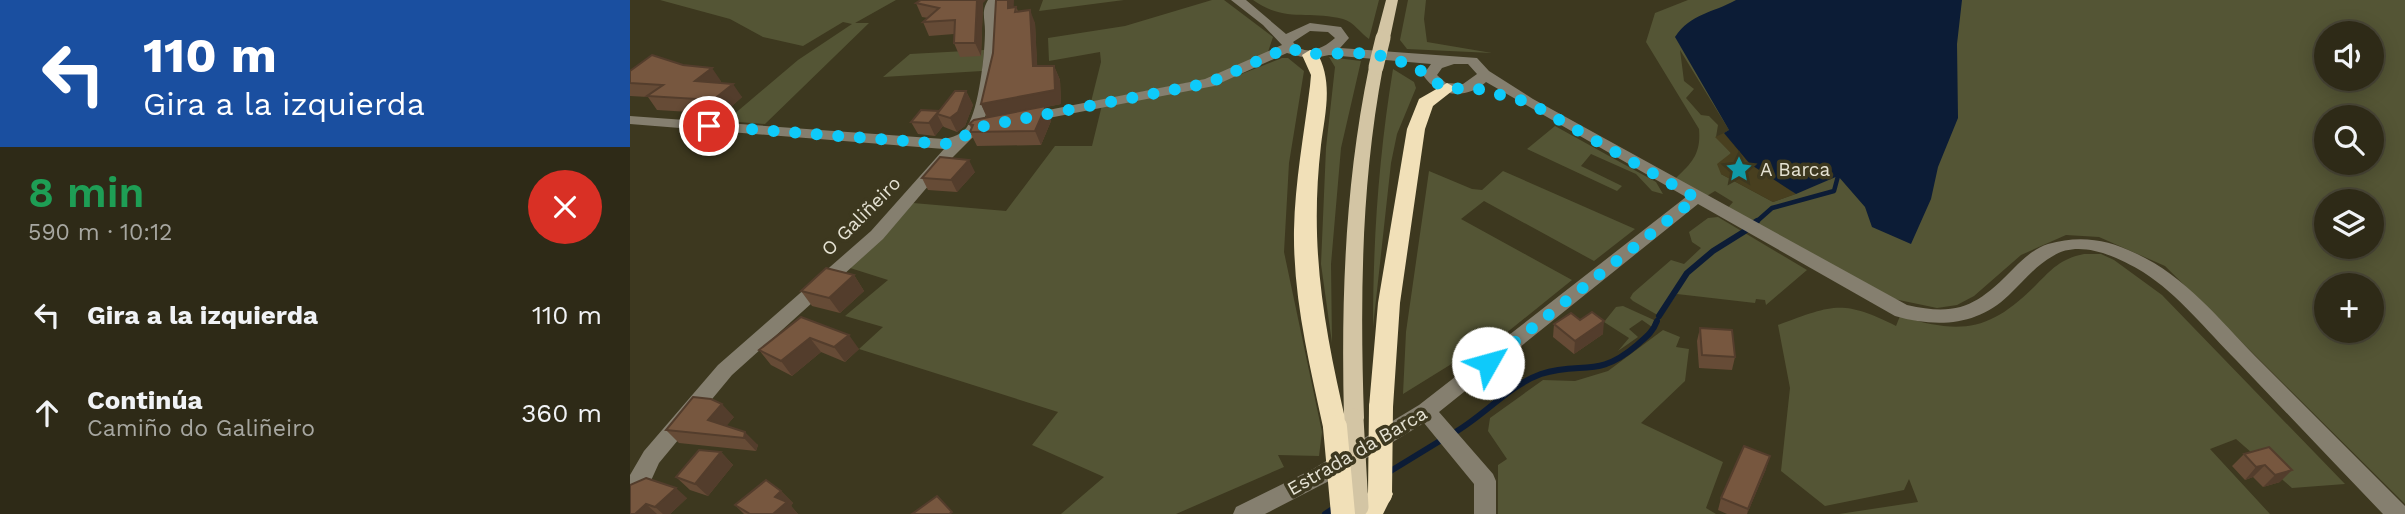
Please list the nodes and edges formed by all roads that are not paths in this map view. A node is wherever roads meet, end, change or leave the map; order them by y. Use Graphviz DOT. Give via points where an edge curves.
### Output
graph roads {
  1 [pos="994,0"];
  2 [pos="1237,0"];
  3 [pos="1392,0"];
  4 [pos="1262,16"];
  5 [pos="1312,27"];
  6 [pos="1342,38"];
  7 [pos="1289,44"];
  8 [pos="1320,53"];
  9 [pos="1395,59"];
  10 [pos="1372,60"];
  11 [pos="1447,61"];
  12 [pos="1484,74"];
  13 [pos="1430,75"];
  14 [pos="1470,87"];
  15 [pos="1447,88"];
  16 [pos="1528,102"];
  17 [pos="630,120"];
  18 [pos="1012,121"];
  19 [pos="959,141"];
  20 [pos="1696,198"];
  21 [pos="1426,411"];
  22 [pos="1345,422"];
  23 [pos="630,489"];
  24 [pos="1362,509"];
  25 [pos="1244,514"];
  26 [pos="1485,514"];
  27 [pos="2398,514"];
  1 -- 19 [label="street, O Galiñeiro" via="989,9 992,31 980,127"];
  2 -- 4 [label="street"];
  3 -- 10 [label="main road, bridge"];
  4 -- 5 [label="street"];
  4 -- 7 [label="street"];
  5 -- 6 [label="street" via="1336,30"];
  5 -- 7 [label="street" via="1299,30"];
  6 -- 8 [label="street"];
  6 -- 10 [label="street"];
  7 -- 8 [label="street"];
  7 -- 18 [label="street" via="1209,83"];
  8 -- 10 [label="street"];
  8 -- 22 [label="highway" via="1305,261 1314,338"];
  9 -- 10 [label="street"];
  9 -- 11 [label="street"];
  9 -- 13 [label="street"];
  10 -- 22 [label="main road" via="1353,216"];
  11 -- 12 [label="street" via="1472,61"];
  11 -- 13 [label="street" via="1435,66"];
  12 -- 14 [label="street"];
  12 -- 16 [label="street"];
  13 -- 15 [label="street"];
  14 -- 15 [label="street"];
  14 -- 16 [label="street"];
  15 -- 24 [label="highway, bridge" via="1425,103 1416,129 1389,303 1381,407"];
  16 -- 20 [label="street"];
  17 -- 19 [label="street" via="944,144"];
  19 -- 23 [label="street, O Galiñeiro" via="877,236 710,385"];
  20 -- 21 [label="street, Estrada da Barca"];
  20 -- 27 [label="street" via="1902,311 1921,316 1954,316 1986,305 2050,249 2084,244 2119,252 2182,293"];
  21 -- 25 [label="street, Estrada da Barca" via="1321,475"];
  21 -- 26 [label="street" via="1485,481"];
  22 -- 24 [label="highway, bridge"];
}
